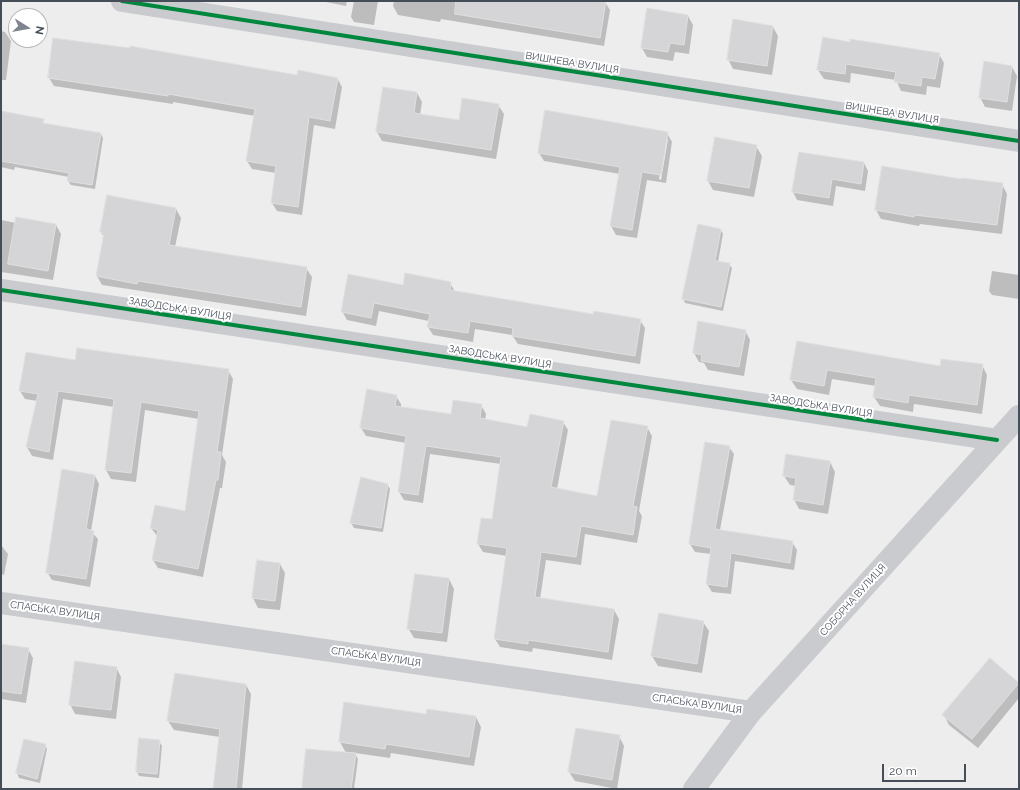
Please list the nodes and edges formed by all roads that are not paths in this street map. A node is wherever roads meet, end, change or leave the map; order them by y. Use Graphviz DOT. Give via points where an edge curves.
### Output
graph roads {
  1 [pos="122,1"];
  2 [pos="1019,140"];
  3 [pos="1,290"];
  4 [pos="1019,416"];
  5 [pos="997,440"];
  6 [pos="1,603"];
  7 [pos="751,712"];
  8 [pos="694,789"];
  1 -- 2 [label="street, ВИШНЕВА ВУЛИЦЯ"];
  3 -- 5 [label="street, ЗАВОДСЬКА ВУЛИЦЯ"];
  4 -- 5 [label="street, СОБОРНА ВУЛИЦЯ"];
  5 -- 7 [label="street, СОБОРНА ВУЛИЦЯ"];
  6 -- 7 [label="street, СПАСЬКА ВУЛИЦЯ"];
  7 -- 8 [label="street, СОБОРНА ВУЛИЦЯ"];
}
